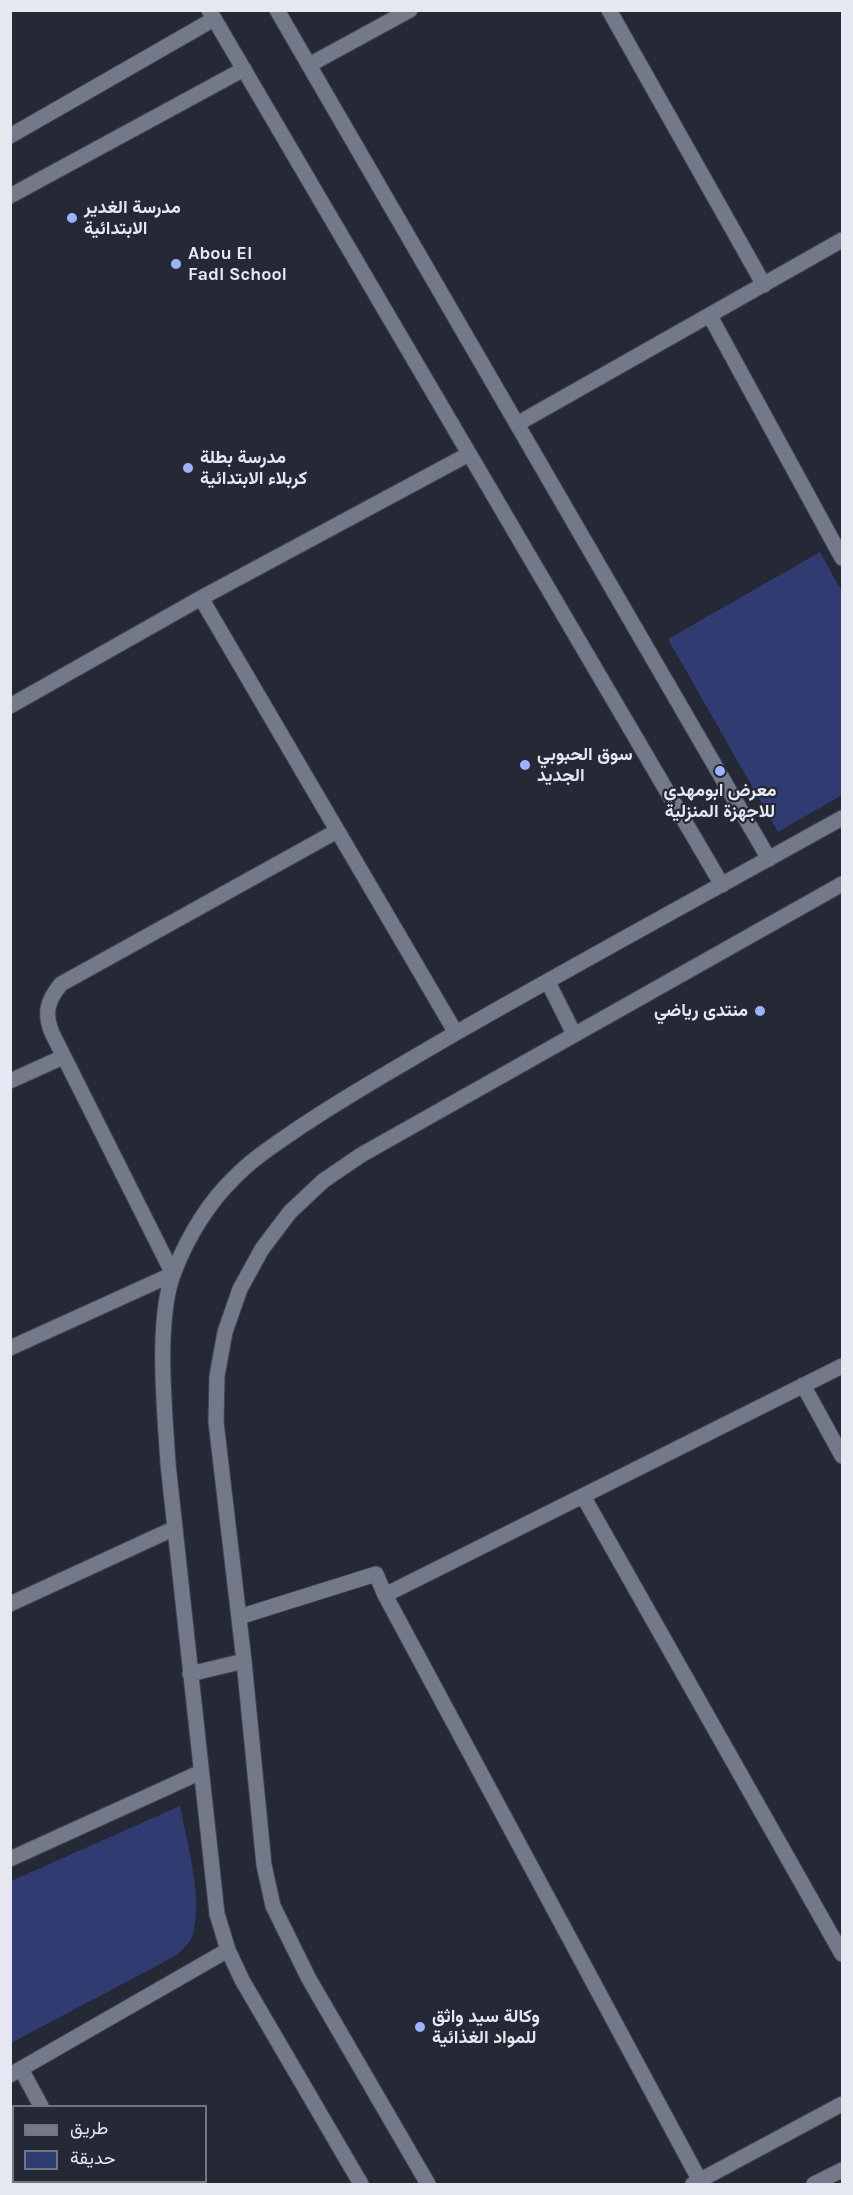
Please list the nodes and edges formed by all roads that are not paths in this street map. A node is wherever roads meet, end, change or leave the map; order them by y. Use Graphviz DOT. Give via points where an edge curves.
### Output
graph roads {
  1 [pos="277,10"];
  2 [pos="410,10"];
  3 [pos="609,10"];
  4 [pos="212,15"];
  5 [pos="309,65"];
  6 [pos="244,69"];
  7 [pos="10,136"];
  8 [pos="10,196"];
  9 [pos="843,240"];
  10 [pos="764,285"];
  11 [pos="710,316"];
  12 [pos="517,424"];
  13 [pos="469,454"];
  14 [pos="843,558"];
  15 [pos="201,598"];
  16 [pos="10,706"];
  17 [pos="843,818"];
  18 [pos="337,831"];
  19 [pos="769,859"];
  20 [pos="843,884"];
  21 [pos="722,885"];
  22 [pos="548,982"];
  23 [pos="456,1034"];
  24 [pos="574,1034"];
  25 [pos="63,1057"];
  26 [pos="10,1081"];
  27 [pos="173,1274"];
  28 [pos="10,1348"];
  29 [pos="843,1366"];
  30 [pos="803,1385"];
  31 [pos="843,1456"];
  32 [pos="583,1496"];
  33 [pos="175,1528"];
  34 [pos="385,1595"];
  35 [pos="10,1604"];
  36 [pos="239,1617"];
  37 [pos="244,1661"];
  38 [pos="190,1674"];
  39 [pos="201,1772"];
  40 [pos="10,1858"];
  41 [pos="228,1950"];
  42 [pos="843,1954"];
  43 [pos="16,2072"];
  44 [pos="843,2104"];
  45 [pos="40,2105"];
  46 [pos="843,2170"];
  47 [pos="697,2183"];
  48 [pos="361,2184"];
  49 [pos="428,2184"];
  50 [pos="814,2184"];
  1 -- 5 [label="street"];
  2 -- 5 [label="street"];
  3 -- 10 [label="street"];
  4 -- 6 [label="street"];
  4 -- 7 [label="street"];
  5 -- 12 [label="street"];
  6 -- 8 [label="street"];
  6 -- 13 [label="street"];
  9 -- 10 [label="street"];
  10 -- 11 [label="street"];
  11 -- 12 [label="street"];
  11 -- 14 [label="street"];
  12 -- 19 [label="street"];
  13 -- 15 [label="street"];
  13 -- 21 [label="street"];
  15 -- 16 [label="street"];
  15 -- 18 [label="street"];
  17 -- 19 [label="street"];
  18 -- 23 [label="street"];
  18 -- 25 [label="street" via="61,984 52,994 47,1020"];
  19 -- 21 [label="street"];
  20 -- 24 [label="street"];
  21 -- 22 [label="street"];
  22 -- 23 [label="street"];
  22 -- 24 [label="street"];
  23 -- 27 [label="street" via="327,1108 233,1178 203,1216"];
  24 -- 36 [label="street" via="361,1155 323,1181 290,1212 262,1249 240,1289 225,1332 217,1376 216,1422"];
  25 -- 26 [label="street"];
  25 -- 27 [label="street"];
  27 -- 28 [label="street"];
  27 -- 33 [label="street" via="167,1300 164,1391"];
  29 -- 30 [label="street"];
  30 -- 31 [label="street"];
  30 -- 32 [label="street"];
  32 -- 34 [label="street"];
  32 -- 42 [label="street"];
  33 -- 35 [label="street"];
  33 -- 38 [label="street"];
  34 -- 36 [label="street" via="376,1574"];
  34 -- 47 [label="street"];
  36 -- 37 [label="street"];
  37 -- 38 [label="street"];
  37 -- 49 [label="street" via="264,1866 273,1906 309,1979"];
  38 -- 39 [label="street"];
  39 -- 40 [label="street"];
  39 -- 41 [label="street" via="216,1904"];
  41 -- 43 [label="street"];
  41 -- 48 [label="street"];
  43 -- 45 [label="street"];
  44 -- 47 [label="street"];
  46 -- 50 [label="street"];
}
